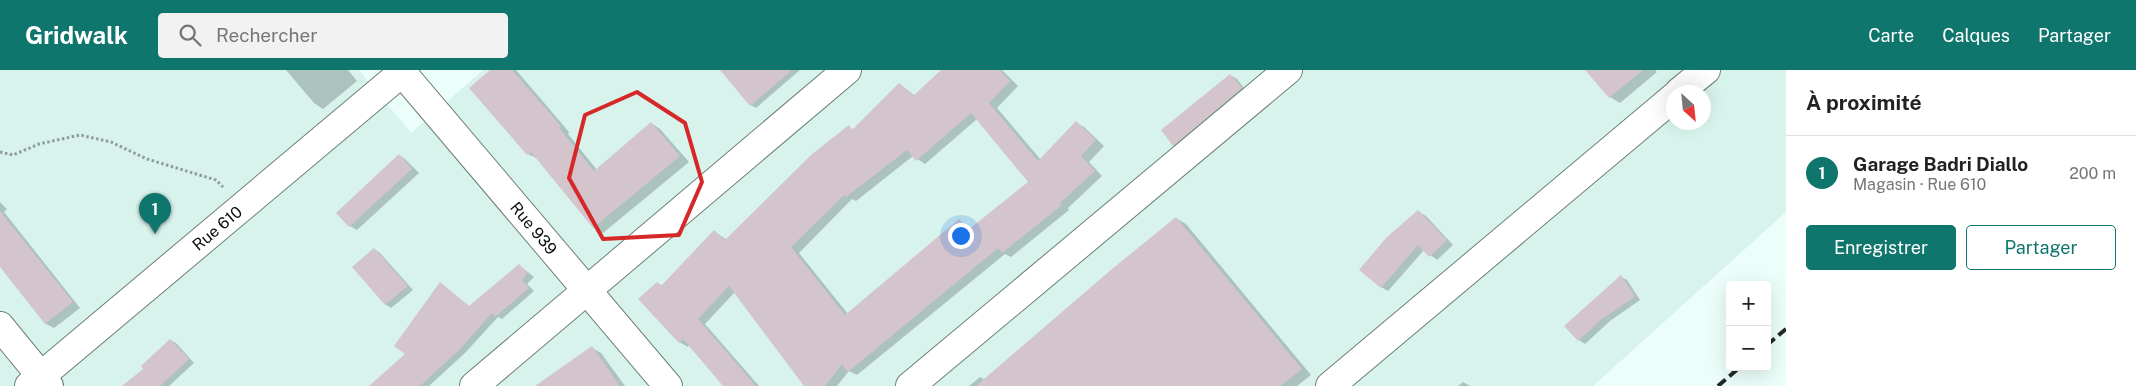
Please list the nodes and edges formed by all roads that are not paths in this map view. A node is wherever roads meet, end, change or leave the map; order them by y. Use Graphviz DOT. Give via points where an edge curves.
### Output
graph roads {
  1 [pos="847,70"];
  2 [pos="1288,70"];
  3 [pos="1706,70"];
  4 [pos="403,71"];
  5 [pos="1688,85"];
  6 [pos="1666,104"];
  7 [pos="587,290"];
  8 [pos="0,326"];
  9 [pos="39,383"];
  10 [pos="474,386"];
  11 [pos="668,386"];
  12 [pos="910,386"];
  13 [pos="1330,386"];
  1 -- 7 [label="street"];
  2 -- 12 [label="street"];
  3 -- 5 [label="street"];
  4 -- 7 [label="street, Rue 939"];
  4 -- 9 [label="street, Rue 610"];
  6 -- 13 [label="street"];
  7 -- 10 [label="street"];
  7 -- 11 [label="street, Rue 939"];
  8 -- 9 [label="street"];
}
